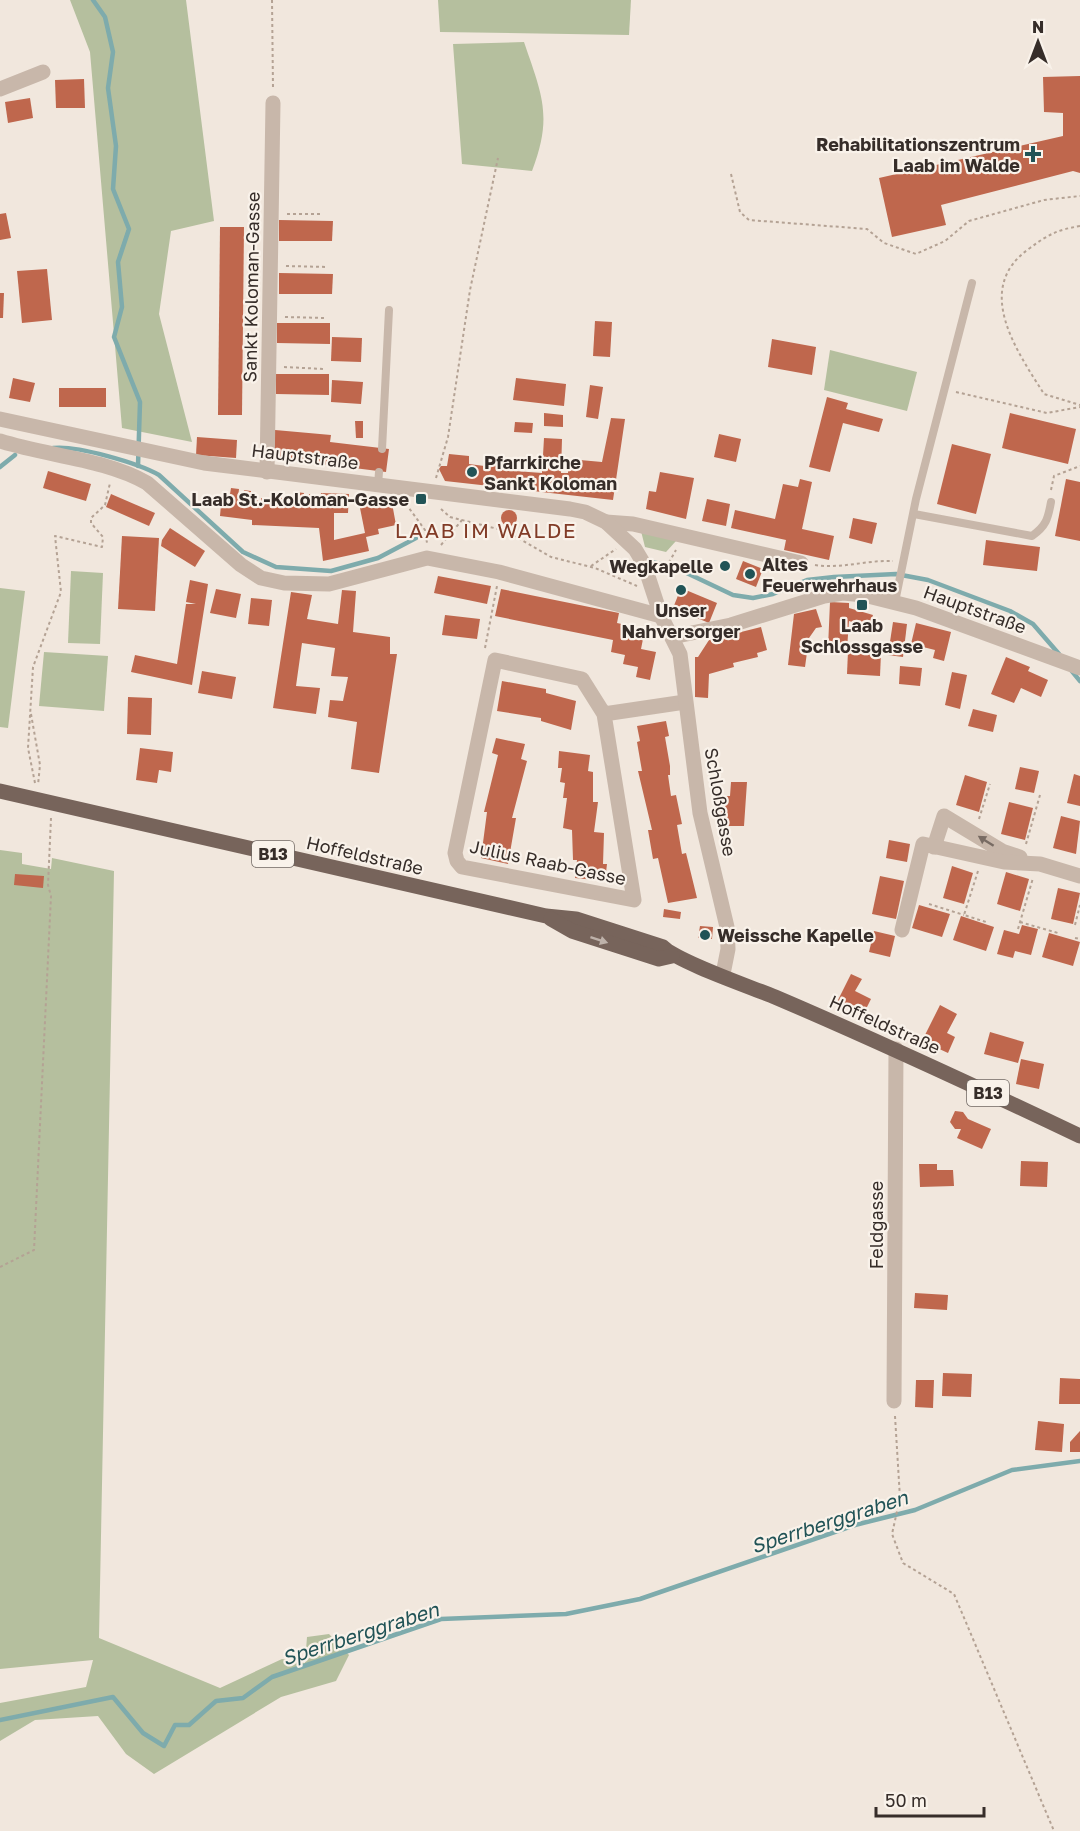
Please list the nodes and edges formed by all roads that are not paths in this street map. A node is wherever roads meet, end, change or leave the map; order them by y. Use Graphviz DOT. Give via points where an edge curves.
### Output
graph roads {
  1 [pos="43,72"];
  2 [pos="0,89"];
  3 [pos="273,103"];
  4 [pos="972,283"];
  5 [pos="389,310"];
  6 [pos="0,419"];
  7 [pos="0,441"];
  8 [pos="382,449"];
  9 [pos="267,472"];
  10 [pos="1051,502"];
  11 [pos="914,514"];
  12 [pos="606,522"];
  13 [pos="801,564"];
  14 [pos="895,602"];
  15 [pos="661,616"];
  16 [pos="672,637"];
  17 [pos="1080,668"];
  18 [pos="686,702"];
  19 [pos="604,714"];
  20 [pos="0,791"];
  21 [pos="934,847"];
  22 [pos="1039,864"];
  23 [pos="1080,876"];
  24 [pos="902,930"];
  25 [pos="723,975"];
  26 [pos="896,1049"];
  27 [pos="1080,1136"];
  28 [pos="894,1401"];
  1 -- 2 [label="street"];
  3 -- 9 [label="street, Sankt Koloman-Gasse"];
  4 -- 11 [label="lane"];
  5 -- 8 [label="lane"];
  6 -- 9 [label="street, Hauptstraße" via="204,463"];
  7 -- 15 [label="street" via="36,453 112,468 147,483 261,578 329,584 432,559 499,572"];
  9 -- 12 [label="street, Hauptstraße" via="379,478 398,489 570,509"];
  10 -- 11 [label="lane" via="1043,528 1032,536"];
  11 -- 14 [label="lane"];
  12 -- 13 [label="street, Hauptstraße" via="633,524"];
  12 -- 15 [label="street, Hauptstraße" via="656,574 653,592"];
  14 -- 16 [label="street, Hauptstraße" via="864,595 832,594 751,620"];
  14 -- 17 [label="street, Hauptstraße"];
  15 -- 16 [label="street, Hauptstraße"];
  16 -- 18 [label="street, Schloßgasse" via="680,654"];
  18 -- 19 [label="street"];
  18 -- 25 [label="street, Schloßgasse" via="700,813 727,927"];
  19 -- 19 [label="street, Julius Raab-Gasse" via="634,900 462,867 456,853 495,660 582,680"];
  20 -- 25 [label="main road, Hoffeldstraße / B13" via="546,916 572,931 659,959 672,956"];
  21 -- 22 [label="street"];
  22 -- 21 [label="street, one-way" via="1002,851 944,816"];
  21 -- 24 [label="street" via="923,844"];
  22 -- 23 [label="street"];
  25 -- 26 [label="main road, Hoffeldstraße / B13"];
  26 -- 27 [label="main road, Hoffeldstraße / B13"];
  26 -- 28 [label="street, Feldgasse"];
}
